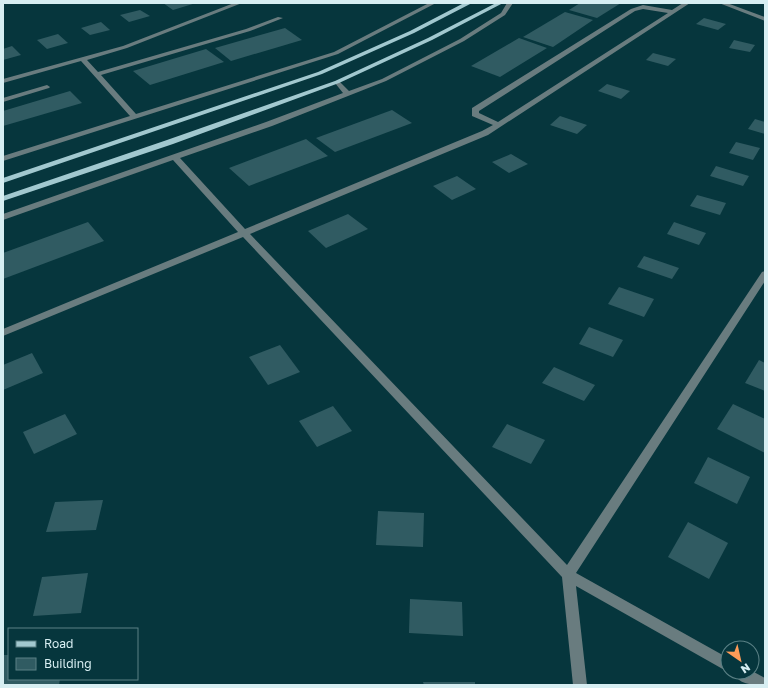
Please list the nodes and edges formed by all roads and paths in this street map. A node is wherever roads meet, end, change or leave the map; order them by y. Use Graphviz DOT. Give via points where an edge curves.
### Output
graph roads {
  1 [pos="239,3"];
  2 [pos="433,3"];
  3 [pos="469,3"];
  4 [pos="500,3"];
  5 [pos="510,3"];
  6 [pos="687,3"];
  7 [pos="722,3"];
  8 [pos="672,12"];
  9 [pos="280,18"];
  10 [pos="765,19"];
  11 [pos="83,59"];
  12 [pos="97,74"];
  13 [pos="3,81"];
  14 [pos="337,82"];
  15 [pos="47,88"];
  16 [pos="348,94"];
  17 [pos="3,100"];
  18 [pos="134,117"];
  19 [pos="499,125"];
  20 [pos="174,156"];
  21 [pos="3,159"];
  22 [pos="3,181"];
  23 [pos="3,199"];
  24 [pos="3,217"];
  25 [pos="245,234"];
  26 [pos="765,274"];
  27 [pos="3,333"];
  28 [pos="568,575"];
  29 [pos="720,660"];
  30 [pos="754,680"];
  31 [pos="580,685"];
  32 [pos="763,685"];
  1 -- 11 [label="street" via="125,47"];
  2 -- 18 [label="street" via="336,53"];
  3 -- 22 [label="main road" via="412,32 320,73"];
  4 -- 14 [label="main road"];
  5 -- 16 [label="street" via="503,14 462,40 384,80"];
  6 -- 8 [label="street"];
  7 -- 10 [label="street"];
  8 -- 19 [label="street"];
  8 -- 19 [label="street" via="643,6 633,10 475,110 475,114"];
  9 -- 12 [label="street" via="248,30"];
  11 -- 12 [label="street"];
  11 -- 13 [label="street"];
  12 -- 18 [label="street"];
  14 -- 16 [label="street"];
  14 -- 23 [label="main road"];
  15 -- 17 [label="street"];
  16 -- 20 [label="street"];
  18 -- 21 [label="street"];
  19 -- 25 [label="street"];
  20 -- 24 [label="street"];
  20 -- 25 [label="street"];
  25 -- 27 [label="street"];
  25 -- 28 [label="street"];
  26 -- 28 [label="street"];
  28 -- 29 [label="street"];
  28 -- 31 [label="street"];
  30 -- 32 [label="street"];
}
